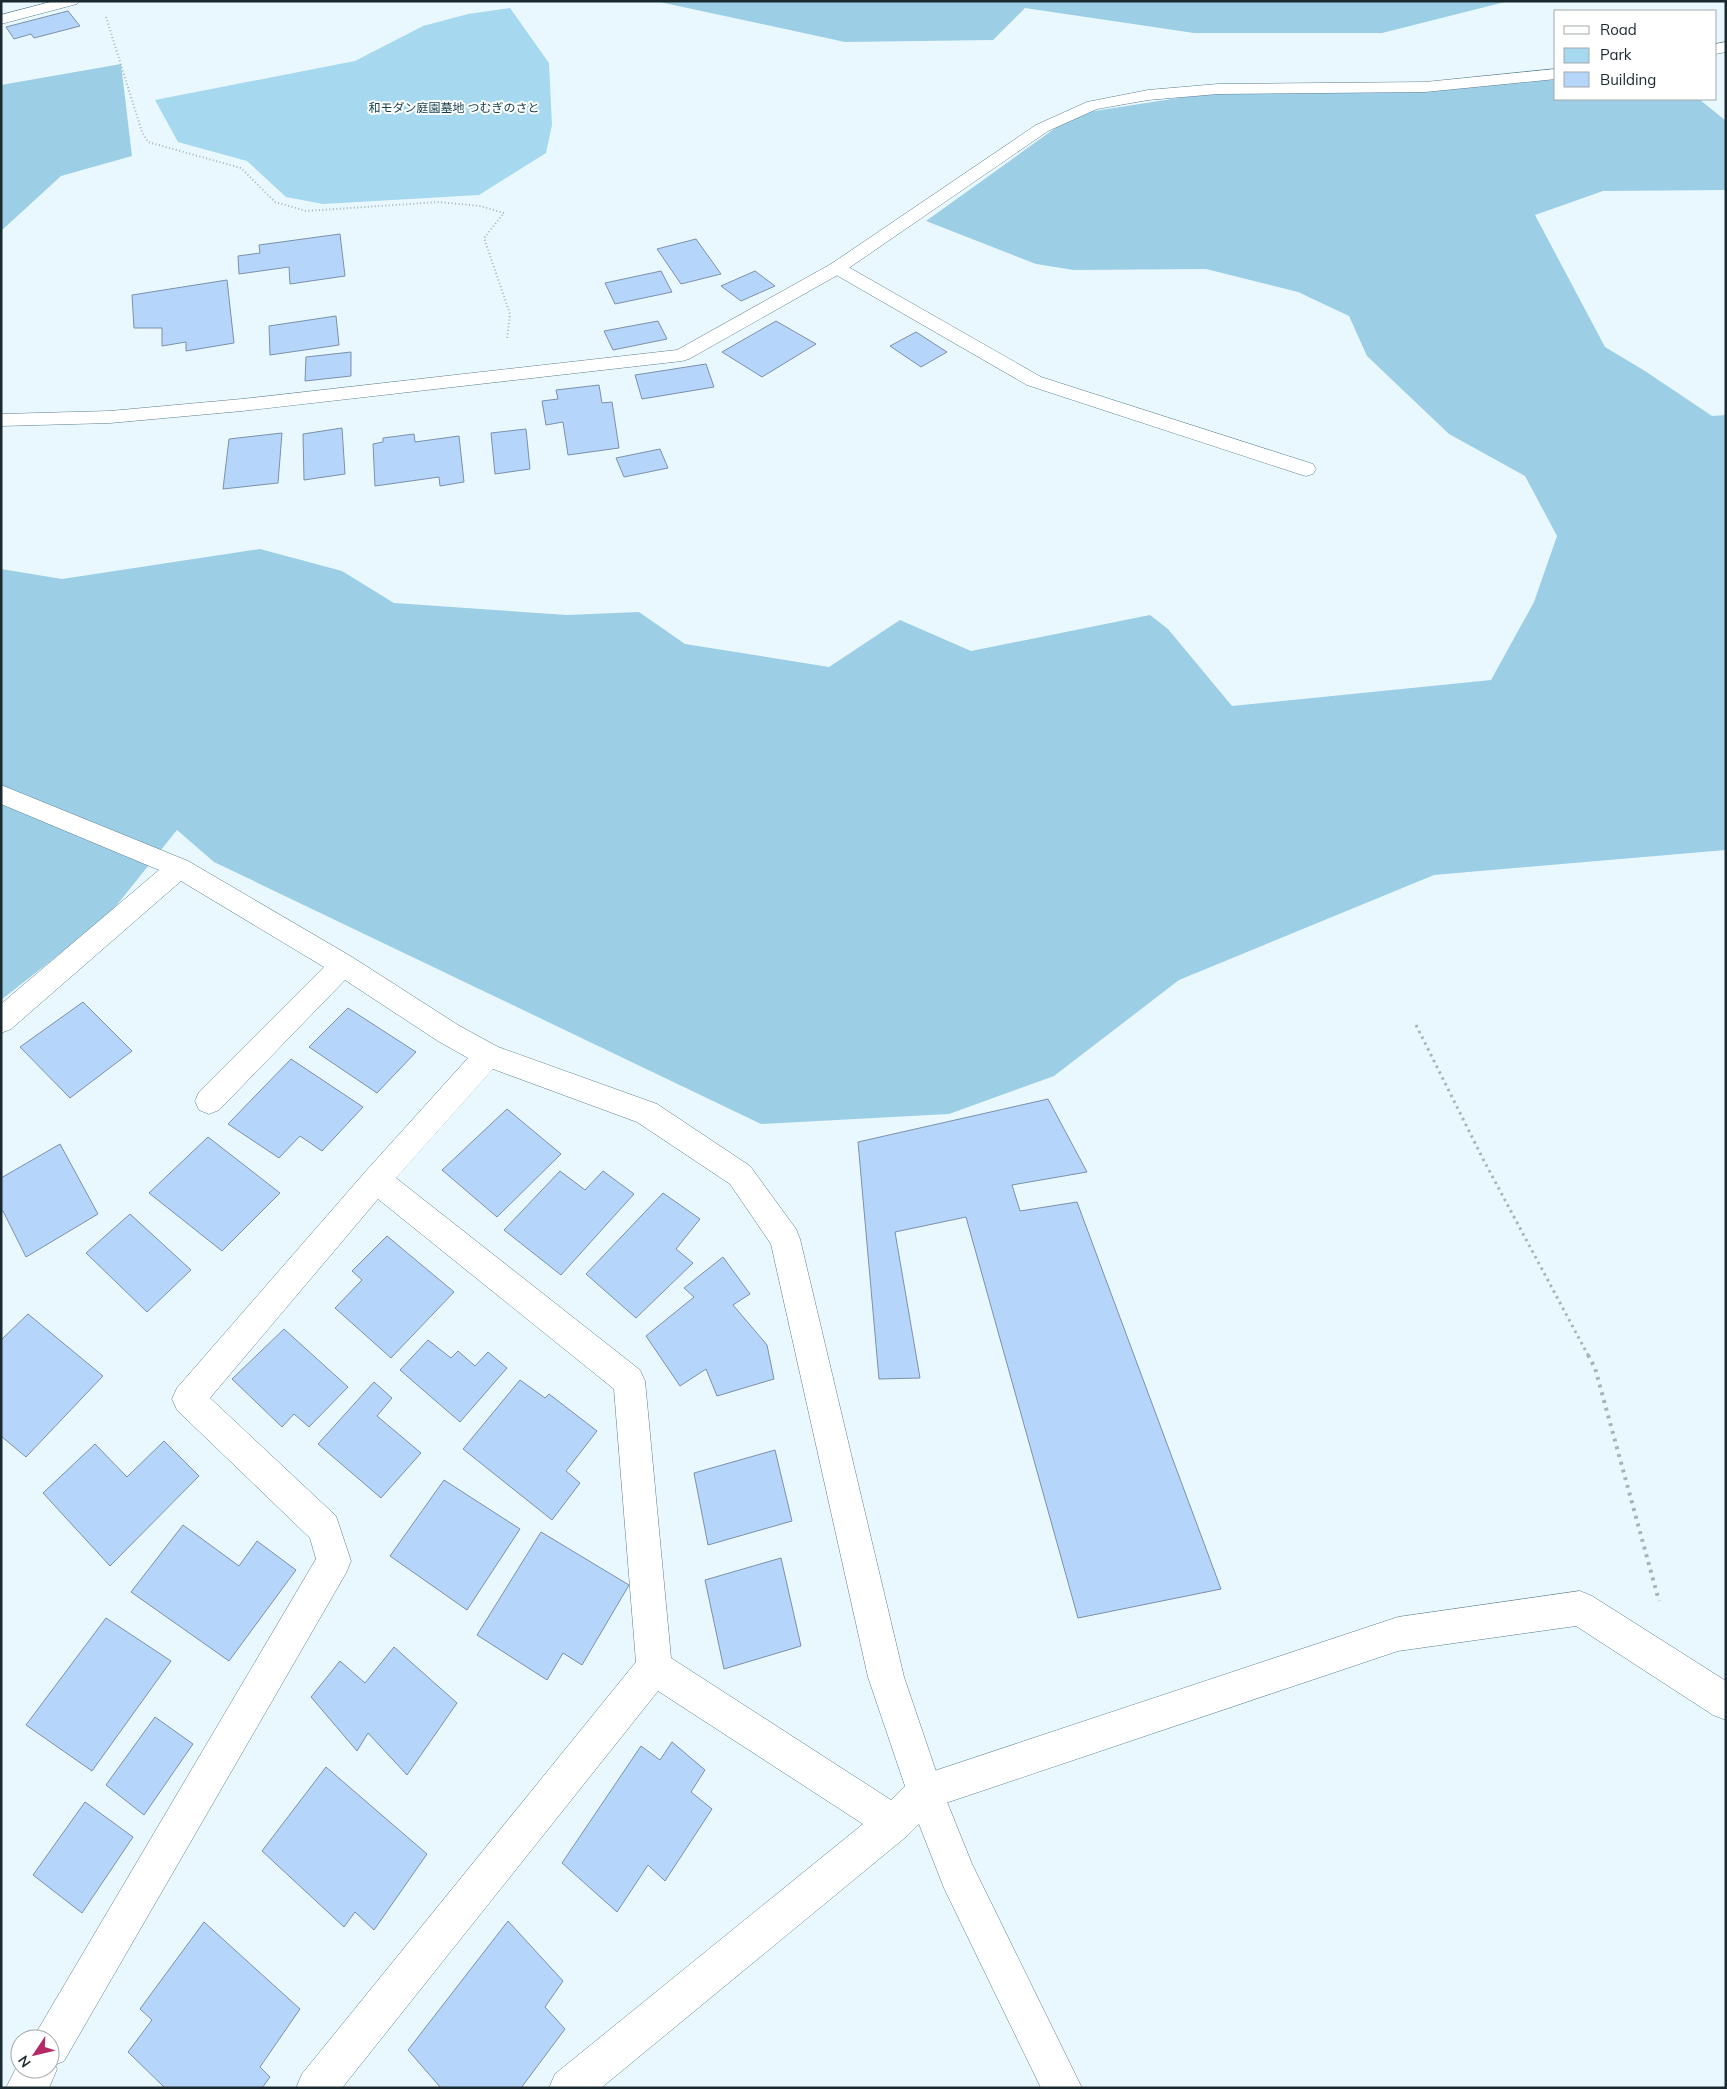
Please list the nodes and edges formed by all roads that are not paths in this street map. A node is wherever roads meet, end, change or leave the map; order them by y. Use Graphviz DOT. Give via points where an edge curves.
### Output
graph roads {
  1 [pos="72,1"];
  2 [pos="1,20"];
  3 [pos="1554,74"];
  4 [pos="837,268"];
  5 [pos="1,420"];
  6 [pos="1306,469"];
  7 [pos="1,794"];
  8 [pos="179,868"];
  9 [pos="343,965"];
  10 [pos="1,1021"];
  11 [pos="488,1055"];
  12 [pos="209,1101"];
  13 [pos="376,1180"];
  14 [pos="654,1668"];
  15 [pos="1726,1702"];
  16 [pos="925,1792"];
  17 [pos="894,1823"];
  18 [pos="60,2030"];
  19 [pos="316,2088"];
  20 [pos="569,2088"];
  21 [pos="1062,2088"];
  1 -- 2 [label="street"];
  3 -- 4 [label="street" via="1425,87 1218,88 1148,95 1093,106 1042,128"];
  4 -- 5 [label="street" via="682,354 655,360 242,405 110,417"];
  4 -- 6 [label="street" via="1034,382"];
  7 -- 8 [label="street"];
  8 -- 9 [label="street"];
  8 -- 10 [label="street"];
  9 -- 11 [label="street"];
  9 -- 12 [label="street"];
  11 -- 13 [label="street"];
  11 -- 16 [label="street" via="647,1112 740,1175 785,1239 886,1677"];
  13 -- 14 [label="street" via="630,1381"];
  13 -- 18 [label="street" via="188,1399 324,1528 334,1561"];
  14 -- 17 [label="street"];
  14 -- 19 [label="street"];
  15 -- 16 [label="street" via="1580,1608 1398,1634"];
  16 -- 17 [label="street"];
  16 -- 21 [label="street" via="957,1875"];
  17 -- 20 [label="street"];
}
